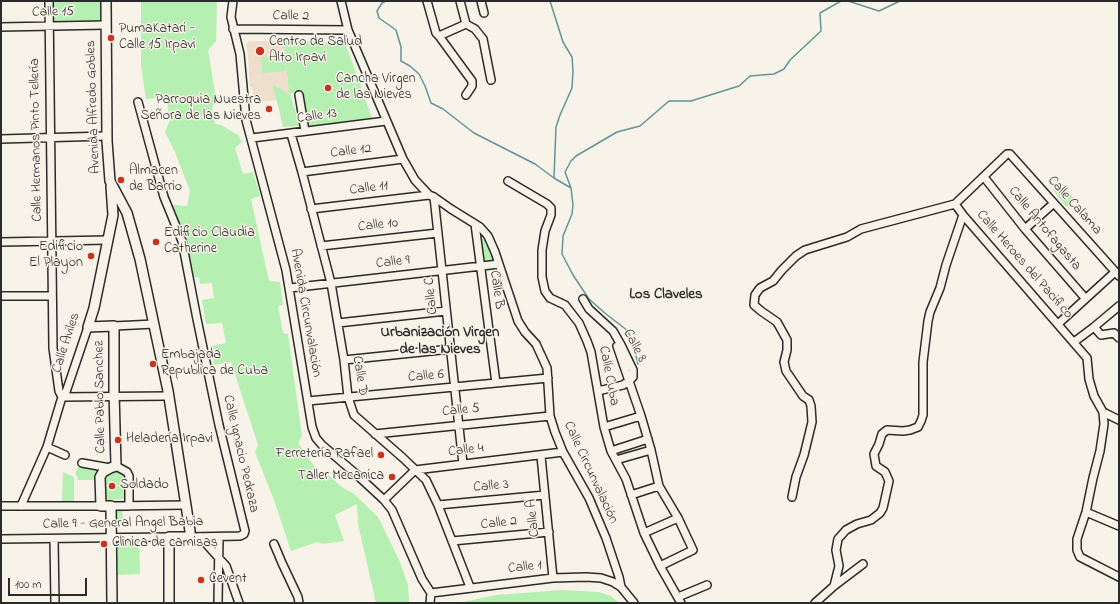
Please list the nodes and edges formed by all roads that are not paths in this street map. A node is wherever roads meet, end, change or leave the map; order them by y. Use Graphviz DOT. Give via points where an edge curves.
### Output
graph roads {
  1 [pos="49,1"];
  2 [pos="106,1"];
  3 [pos="233,1"];
  4 [pos="341,1"];
  5 [pos="427,1"];
  6 [pos="460,1"];
  7 [pos="481,1"];
  8 [pos="484,13"];
  9 [pos="466,24"];
  10 [pos="106,26"];
  11 [pos="1,27"];
  12 [pos="49,27"];
  13 [pos="233,29"];
  14 [pos="348,30"];
  15 [pos="440,36"];
  16 [pos="491,80"];
  17 [pos="299,95"];
  18 [pos="466,95"];
  19 [pos="138,102"];
  20 [pos="386,121"];
  21 [pos="305,131"];
  22 [pos="290,134"];
  23 [pos="108,136"];
  24 [pos="51,138"];
  25 [pos="252,138"];
  26 [pos="1,139"];
  27 [pos="403,159"];
  28 [pos="302,172"];
  29 [pos="984,177"];
  30 [pos="110,181"];
  31 [pos="508,181"];
  32 [pos="432,196"];
  33 [pos="1054,203"];
  34 [pos="955,204"];
  35 [pos="312,209"];
  36 [pos="128,213"];
  37 [pos="113,215"];
  38 [pos="963,215"];
  39 [pos="475,224"];
  40 [pos="1025,228"];
  41 [pos="438,233"];
  42 [pos="108,240"];
  43 [pos="51,241"];
  44 [pos="1,242"];
  45 [pos="321,246"];
  46 [pos="499,264"];
  47 [pos="480,266"];
  48 [pos="442,271"];
  49 [pos="1117,274"];
  50 [pos="331,283"];
  51 [pos="290,288"];
  52 [pos="1,296"];
  53 [pos="52,296"];
  54 [pos="1085,298"];
  55 [pos="582,299"];
  56 [pos="1119,306"];
  57 [pos="446,311"];
  58 [pos="338,323"];
  59 [pos="154,324"];
  60 [pos="1058,324"];
  61 [pos="88,326"];
  62 [pos="114,326"];
  63 [pos="1096,330"];
  64 [pos="1119,338"];
  65 [pos="1075,343"];
  66 [pos="617,346"];
  67 [pos="450,349"];
  68 [pos="344,360"];
  69 [pos="57,377"];
  70 [pos="71,378"];
  71 [pos="548,378"];
  72 [pos="629,382"];
  73 [pos="496,383"];
  74 [pos="454,387"];
  75 [pos="598,391"];
  76 [pos="168,396"];
  77 [pos="62,397"];
  78 [pos="114,397"];
  79 [pos="348,397"];
  80 [pos="308,401"];
  81 [pos="1103,412"];
  82 [pos="550,416"];
  83 [pos="641,416"];
  84 [pos="1119,420"];
  85 [pos="458,425"];
  86 [pos="604,426"];
  87 [pos="375,434"];
  88 [pos="648,439"];
  89 [pos="47,447"];
  90 [pos="651,450"];
  91 [pos="611,451"];
  92 [pos="563,452"];
  93 [pos="65,456"];
  94 [pos="541,456"];
  95 [pos="616,460"];
  96 [pos="82,463"];
  97 [pos="463,464"];
  98 [pos="113,467"];
  99 [pos="415,470"];
  100 [pos="659,486"];
  101 [pos="545,495"];
  102 [pos="631,495"];
  103 [pos="792,497"];
  104 [pos="384,500"];
  105 [pos="438,505"];
  106 [pos="1,506"];
  107 [pos="21,506"];
  108 [pos="101,506"];
  109 [pos="112,506"];
  110 [pos="129,506"];
  111 [pos="186,506"];
  112 [pos="1086,512"];
  113 [pos="678,518"];
  114 [pos="1119,526"];
  115 [pos="549,532"];
  116 [pos="644,533"];
  117 [pos="244,534"];
  118 [pos="169,537"];
  119 [pos="190,537"];
  120 [pos="200,537"];
  121 [pos="219,537"];
  122 [pos="111,538"];
  123 [pos="1,539"];
  124 [pos="54,539"];
  125 [pos="452,542"];
  126 [pos="274,544"];
  127 [pos="218,558"];
  128 [pos="863,564"];
  129 [pos="660,566"];
  130 [pos="1119,577"];
  131 [pos="553,578"];
  132 [pos="707,586"];
  133 [pos="834,586"];
  134 [pos="470,587"];
  135 [pos="621,587"];
  136 [pos="431,593"];
  137 [pos="680,600"];
  138 [pos="55,603"];
  139 [pos="112,603"];
  140 [pos="169,603"];
  141 [pos="218,603"];
  142 [pos="239,603"];
  143 [pos="300,603"];
  144 [pos="430,603"];
  145 [pos="634,603"];
  146 [pos="815,603"];
  1 -- 12 [label="street, Calle Hermanos Pinto Tellería"];
  2 -- 10 [label="main road, Avenida Alfredo Gobles"];
  3 -- 13 [label="street, Avenida Circunvalación"];
  4 -- 14 [label="street, Calle Circunvalación"];
  5 -- 15 [label="street" via="436,33"];
  6 -- 9 [label="street"];
  7 -- 8 [label="street"];
  9 -- 15 [label="street"];
  9 -- 16 [label="street" via="475,29 483,39"];
  10 -- 12 [label="street, Calle 15"];
  10 -- 23 [label="main road, Avenida Alfredo Gobles"];
  11 -- 12 [label="street, Calle 15"];
  12 -- 24 [label="street, Calle Hermanos Pinto Tellería"];
  13 -- 14 [label="street, Calle 2"];
  13 -- 25 [label="street, Avenida Circunvalación" via="240,54 246,120"];
  14 -- 20 [label="street, Calle Circunvalación"];
  15 -- 18 [label="street" via="472,81"];
  17 -- 21 [label="street"];
  19 -- 117 [label="street, Calle Ignacio Pedraza" via="164,197 182,241"];
  20 -- 21 [label="street, Calle 13"];
  20 -- 27 [label="street, Calle Circunvalación"];
  21 -- 22 [label="street, Calle 13"];
  22 -- 25 [label="street, Calle 13"];
  22 -- 28 [label="street, Calle D"];
  23 -- 24 [label="street"];
  23 -- 30 [label="main road, Avenida Alfredo Gobles"];
  24 -- 26 [label="street"];
  24 -- 43 [label="street, Calle Hermanos Pinto Tellería"];
  25 -- 51 [label="street, Avenida Circunvalación"];
  27 -- 28 [label="street, Calle 12"];
  27 -- 32 [label="street, Calle Circunvalación" via="415,180"];
  28 -- 35 [label="street, Calle D"];
  29 -- 33 [label="street, Calle Calama" via="1010,154"];
  29 -- 34 [label="street"];
  29 -- 40 [label="street, Calle Antofagasta"];
  30 -- 36 [label="main road, Avenida Alfredo Gobles"];
  30 -- 37 [label="main road, Calle Aviles"];
  31 -- 75 [label="street, Calle Cuba" via="551,208 542,250 545,292 550,298 565,305 579,323 591,352"];
  32 -- 35 [label="street, Calle 11"];
  32 -- 39 [label="street, Calle Circunvalación"];
  32 -- 41 [label="street, Calle C"];
  33 -- 40 [label="street"];
  33 -- 49 [label="street, Calle Calama"];
  34 -- 38 [label="street, Calle Heroes del Pacifico"];
  34 -- 103 [label="street" via="861,229 847,237 805,250 755,295 754,305 777,322 787,340 784,362 786,371 812,406 812,422"];
  35 -- 45 [label="street, Calle D"];
  36 -- 37 [label="main road" via="120,210"];
  36 -- 59 [label="main road, Avenida Alfredo Gobles"];
  37 -- 42 [label="main road, Calle Aviles"];
  38 -- 60 [label="street, Calle Heroes del Pacifico"];
  38 -- 133 [label="street" via="928,321 923,362 922,421 918,427 910,430 887,430 882,434 874,454 876,466 884,472 889,481 883,508 871,520 846,530 838,539 836,550 839,566"];
  39 -- 46 [label="street, Calle Circunvalación" via="488,236"];
  39 -- 47 [label="street, Calle B"];
  40 -- 54 [label="street, Calle Antofagasta"];
  41 -- 45 [label="street, Calle 10"];
  41 -- 48 [label="street, Calle C"];
  42 -- 43 [label="street"];
  42 -- 61 [label="main road, Calle Aviles"];
  43 -- 44 [label="street"];
  43 -- 53 [label="street, Calle Hermanos Pinto Tellería"];
  45 -- 50 [label="street, Calle D"];
  46 -- 47 [label="street, Calle 9"];
  46 -- 71 [label="street, Calle Circunvalación" via="518,321 536,344"];
  47 -- 48 [label="street, Calle 9"];
  47 -- 73 [label="street, Calle B"];
  48 -- 50 [label="street, Calle 9"];
  48 -- 57 [label="street, Calle C"];
  49 -- 54 [label="street"];
  50 -- 51 [label="street, Calle 9"];
  50 -- 58 [label="street, Calle D"];
  51 -- 80 [label="street, Avenida Circunvalación"];
  52 -- 53 [label="street"];
  53 -- 69 [label="street, Calle Hermanos Pinto Tellería" via="53,348"];
  54 -- 60 [label="street"];
  55 -- 72 [label="street, Calle 8" via="613,331 621,345 633,370 634,377"];
  56 -- 63 [label="street"];
  57 -- 58 [label="street"];
  57 -- 67 [label="street, Calle C"];
  58 -- 68 [label="street, Calle D"];
  59 -- 62 [label="street"];
  59 -- 76 [label="main road, Avenida Alfredo Gobles"];
  60 -- 65 [label="street, Calle Heroes del Pacifico"];
  61 -- 62 [label="main road"];
  61 -- 70 [label="street, Calle Aviles"];
  62 -- 78 [label="main road, Calle Pablo Sanchez"];
  63 -- 64 [label="street" via="1101,335 1114,333"];
  63 -- 65 [label="street"];
  65 -- 81 [label="street, Calle Heroes del Pacifico" via="1088,361 1089,379 1094,396"];
  66 -- 72 [label="street"];
  67 -- 68 [label="street"];
  67 -- 74 [label="street, Calle C"];
  68 -- 79 [label="street, Calle D"];
  69 -- 70 [label="street" via="64,381"];
  69 -- 77 [label="street, Calle Hermanos Pinto Tellería"];
  70 -- 77 [label="street, Calle Aviles"];
  71 -- 73 [label="street, Calle 6"];
  71 -- 82 [label="street, Calle Circunvalación"];
  72 -- 75 [label="street, Calle 8"];
  72 -- 83 [label="street"];
  73 -- 74 [label="street, Calle 6"];
  74 -- 79 [label="street, Calle 6"];
  74 -- 85 [label="street, Calle C"];
  75 -- 86 [label="street, Calle Cuba"];
  76 -- 78 [label="street"];
  76 -- 111 [label="main road, Avenida Alfredo Gobles"];
  77 -- 78 [label="street"];
  77 -- 89 [label="street, Calle Aviles"];
  78 -- 98 [label="main road, Calle Pablo Sanchez"];
  79 -- 80 [label="street, Calle 6"];
  79 -- 87 [label="street, Calle D" via="354,415"];
  80 -- 104 [label="street, Avenida Circunvalación" via="316,438"];
  81 -- 84 [label="street"];
  81 -- 112 [label="street" via="1100,451"];
  82 -- 85 [label="street, Calle 5"];
  82 -- 92 [label="street, Calle Circunvalación"];
  83 -- 86 [label="street"];
  83 -- 88 [label="street"];
  85 -- 87 [label="street, Calle 5"];
  85 -- 97 [label="street, Calle C"];
  86 -- 91 [label="street, Calle Cuba"];
  87 -- 99 [label="street, Calle D"];
  88 -- 90 [label="street"];
  88 -- 91 [label="street"];
  89 -- 93 [label="street"];
  89 -- 107 [label="street, Calle Aviles"];
  90 -- 95 [label="street"];
  90 -- 100 [label="street"];
  91 -- 95 [label="street, Calle Cuba"];
  92 -- 94 [label="street, Calle 4"];
  92 -- 135 [label="street, Calle Circunvalación" via="589,498 606,538"];
  94 -- 97 [label="street, Calle 4"];
  94 -- 101 [label="street, Calle A"];
  95 -- 102 [label="street, Calle Cuba"];
  96 -- 98 [label="street"];
  97 -- 99 [label="street, Calle 4"];
  98 -- 108 [label="main road, Calle Pablo Sanchez" via="103,472 100,477"];
  98 -- 110 [label="street, Calle Pablo Sanchez" via="127,472 129,476"];
  99 -- 104 [label="street"];
  99 -- 105 [label="street, Calle D" via="426,480"];
  100 -- 102 [label="street"];
  100 -- 113 [label="street"];
  101 -- 105 [label="street, Calle 3"];
  101 -- 115 [label="street, Calle A"];
  102 -- 116 [label="street, Calle Cuba"];
  104 -- 136 [label="street, Avenida Circunvalación" via="392,510 422,579"];
  105 -- 125 [label="street, Calle D"];
  106 -- 107 [label="street"];
  107 -- 108 [label="street"];
  108 -- 109 [label="main road"];
  109 -- 110 [label="street"];
  109 -- 122 [label="main road"];
  110 -- 111 [label="street"];
  111 -- 119 [label="main road, Avenida Alfredo Gobles"];
  112 -- 114 [label="street"];
  112 -- 130 [label="street" via="1077,539 1080,557"];
  113 -- 116 [label="street"];
  113 -- 129 [label="street" via="693,550"];
  115 -- 125 [label="street, Calle 2"];
  115 -- 131 [label="street, Calle A"];
  116 -- 129 [label="street, Calle Cuba"];
  117 -- 121 [label="street, Calle 9 - General Angel Babia"];
  118 -- 119 [label="main road, Calle 9 - General Angel Babia"];
  118 -- 122 [label="street, Calle 9 - General Angel Babia"];
  118 -- 140 [label="main road"];
  119 -- 120 [label="street, Calle 9 - General Angel Babia"];
  120 -- 121 [label="street, Calle 9 - General Angel Babia"];
  120 -- 127 [label="street"];
  121 -- 127 [label="street"];
  122 -- 124 [label="street, Calle 9 - General Angel Babia"];
  122 -- 139 [label="main road"];
  123 -- 124 [label="street, Calle 9 - General Angel Babia"];
  124 -- 138 [label="street"];
  125 -- 134 [label="street, Calle D"];
  126 -- 143 [label="street"];
  127 -- 141 [label="street"];
  127 -- 142 [label="street" via="226,566"];
  128 -- 133 [label="street"];
  129 -- 137 [label="street, Calle Cuba"];
  131 -- 134 [label="street, Calle 1"];
  131 -- 135 [label="street, Calle 1" via="600,578"];
  132 -- 137 [label="street"];
  133 -- 146 [label="street"];
  134 -- 136 [label="street, Calle 1"];
  135 -- 145 [label="street"];
  136 -- 144 [label="street"];
}
